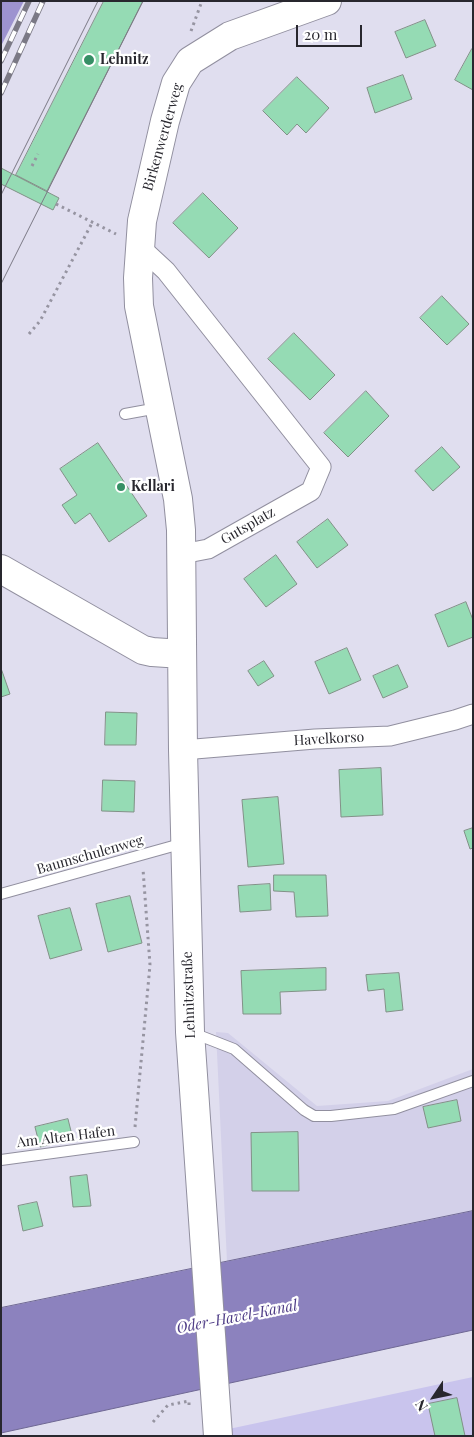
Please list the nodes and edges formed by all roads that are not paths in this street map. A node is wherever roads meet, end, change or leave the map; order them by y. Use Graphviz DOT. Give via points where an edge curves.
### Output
graph roads {
  1 [pos="327,1"];
  2 [pos="139,246"];
  3 [pos="159,408"];
  4 [pos="125,414"];
  5 [pos="182,554"];
  6 [pos="1,569"];
  7 [pos="182,654"];
  8 [pos="473,714"];
  9 [pos="183,750"];
  10 [pos="185,842"];
  11 [pos="1,894"];
  12 [pos="190,1032"];
  13 [pos="473,1081"];
  14 [pos="134,1142"];
  15 [pos="1,1160"];
  16 [pos="218,1436"];
  1 -- 2 [label="main road, Birkenwerderweg" via="230,36 190,61 176,83 165,121 146,198"];
  2 -- 3 [label="main road" via="139,306"];
  2 -- 5 [label="street, Gutsplatz" via="166,271 321,467 311,491 208,549"];
  3 -- 4 [label="lane"];
  3 -- 5 [label="main road" via="178,499"];
  5 -- 7 [label="main road, Lehnitzstraße"];
  6 -- 7 [label="main road" via="143,650"];
  7 -- 9 [label="main road, Lehnitzstraße"];
  8 -- 9 [label="street, Havelkorso" via="390,736"];
  9 -- 10 [label="main road, Lehnitzstraße"];
  10 -- 11 [label="lane, Baumschulenweg"];
  10 -- 12 [label="main road, Lehnitzstraße"];
  12 -- 13 [label="lane" via="234,1049 314,1116 394,1109"];
  12 -- 16 [label="main road, Lehnitzstraße"];
  14 -- 15 [label="lane, Am Alten Hafen"];
}
